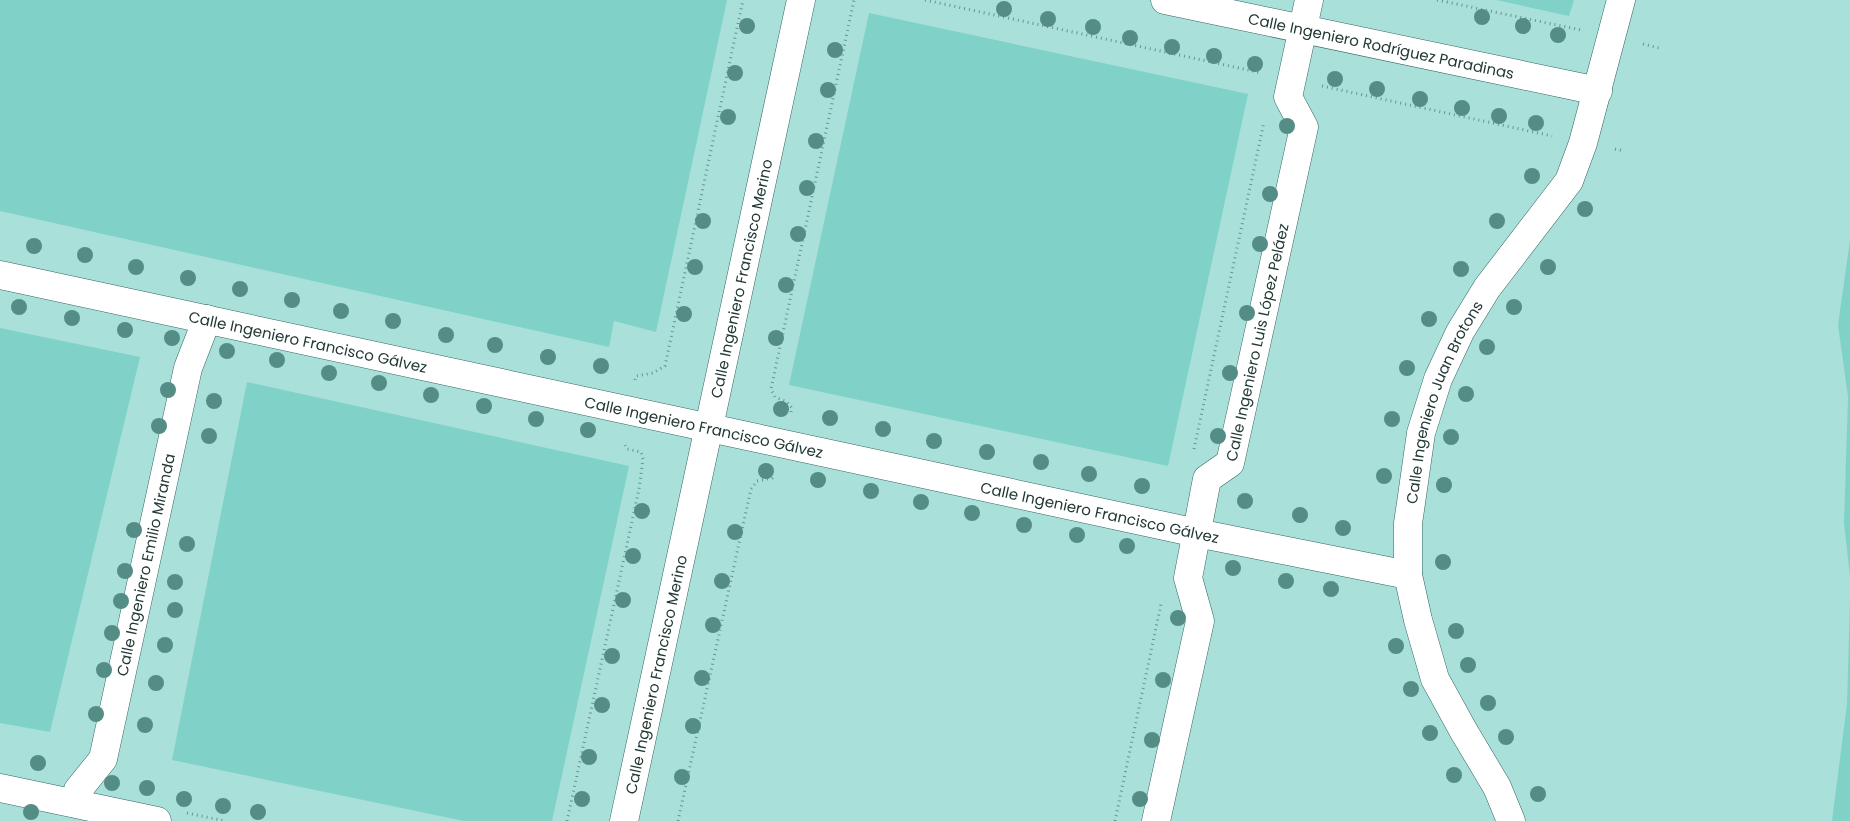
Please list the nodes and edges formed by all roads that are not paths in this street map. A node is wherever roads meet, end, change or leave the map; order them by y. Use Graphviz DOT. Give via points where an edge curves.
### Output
graph roads {
  1 [pos="801,0"];
  2 [pos="1165,0"];
  3 [pos="1309,0"];
  4 [pos="1621,0"];
  5 [pos="1303,29"];
  6 [pos="1598,91"];
  7 [pos="0,275"];
  8 [pos="208,319"];
  9 [pos="710,426"];
  10 [pos="1198,532"];
  11 [pos="1408,575"];
  12 [pos="0,788"];
  13 [pos="75,803"];
  14 [pos="157,821"];
  15 [pos="624,821"];
  16 [pos="1156,821"];
  17 [pos="1511,821"];
  1 -- 9 [label="street, Calle Ingeniero Francisco Merino"];
  2 -- 5 [label="street, Calle Ingeniero Rodríguez Paradinas"];
  3 -- 5 [label="street, Calle Ingeniero Luis López Peláez"];
  4 -- 6 [label="street, Calle Ingeniero Juan Brotons"];
  5 -- 6 [label="street, Calle Ingeniero Rodríguez Paradinas"];
  5 -- 10 [label="street, Calle Ingeniero Luis López Peláez" via="1288,97 1304,127 1230,463 1207,479"];
  6 -- 11 [label="street, Calle Ingeniero Juan Brotons" via="1569,181 1487,288 1460,332 1438,379 1418,451 1408,523"];
  7 -- 8 [label="street, Calle Ingeniero Francisco Gálvez"];
  8 -- 9 [label="street, Calle Ingeniero Francisco Gálvez"];
  8 -- 13 [label="street, Calle Ingeniero Emilio Miranda" via="188,368 103,759 78,790"];
  9 -- 10 [label="street, Calle Ingeniero Francisco Gálvez"];
  9 -- 15 [label="street, Calle Ingeniero Francisco Merino"];
  10 -- 11 [label="street, Calle Ingeniero Francisco Gálvez"];
  10 -- 16 [label="street, Calle Ingeniero Luis López Peláez" via="1188,578 1200,621"];
  11 -- 17 [label="street, Calle Ingeniero Juan Brotons" via="1435,679 1497,786"];
  12 -- 13 [label="street"];
  13 -- 14 [label="street"];
}
